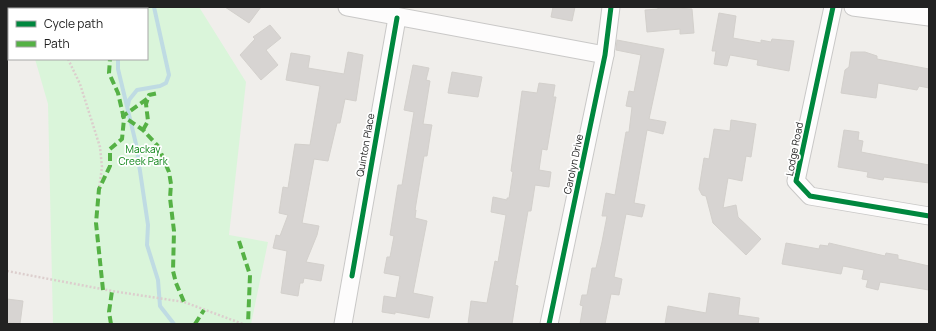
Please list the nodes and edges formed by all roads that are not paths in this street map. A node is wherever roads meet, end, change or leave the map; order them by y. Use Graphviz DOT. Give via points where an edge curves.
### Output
graph roads {
  1 [pos="347,7"];
  2 [pos="611,7"];
  3 [pos="833,7"];
  4 [pos="853,7"];
  5 [pos="929,17"];
  6 [pos="397,18"];
  7 [pos="605,55"];
  8 [pos="929,216"];
  9 [pos="343,324"];
  10 [pos="549,324"];
  1 -- 6 [label="street"];
  2 -- 7 [label="street, Carolyn Drive"];
  3 -- 8 [label="street, Lodge Road" via="796,181 810,196"];
  4 -- 5 [label="street"];
  6 -- 7 [label="street"];
  6 -- 9 [label="street, Quinton Place"];
  7 -- 10 [label="street, Carolyn Drive"];
}
